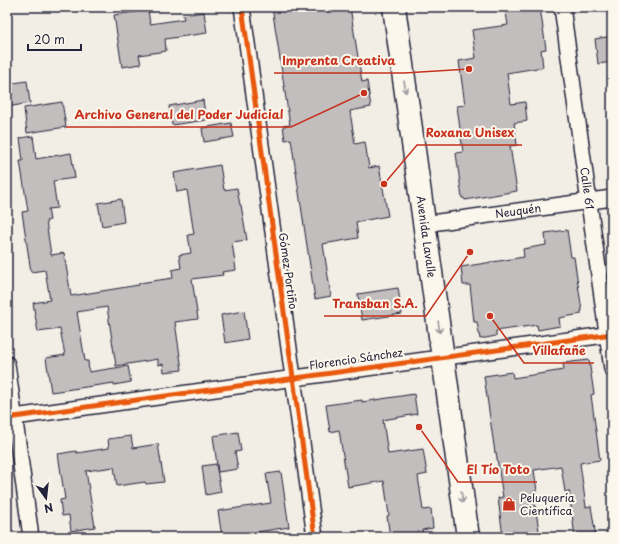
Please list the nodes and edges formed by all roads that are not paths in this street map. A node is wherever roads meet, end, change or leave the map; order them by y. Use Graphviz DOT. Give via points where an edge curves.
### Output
graph roads {
  1 [pos="242,7"];
  2 [pos="394,7"];
  3 [pos="562,7"];
  4 [pos="612,198"];
  5 [pos="589,201"];
  6 [pos="424,224"];
  7 [pos="610,334"];
  8 [pos="443,357"];
  9 [pos="7,364"];
  10 [pos="612,369"];
  11 [pos="293,378"];
  12 [pos="11,417"];
  13 [pos="31,537"];
  14 [pos="314,537"];
  15 [pos="468,537"];
  1 -- 11 [label="street, Gómez Portiño"];
  2 -- 6 [label="main road, Avenida Lavalle, one-way"];
  3 -- 5 [label="street, Calle 61"];
  4 -- 5 [label="street, Neuquén"];
  5 -- 6 [label="street, Neuquén"];
  5 -- 7 [label="street, Calle 61"];
  6 -- 8 [label="main road, Avenida Lavalle, one-way"];
  7 -- 8 [label="street, Florencio Sánchez"];
  7 -- 10 [label="street, Calle 61"];
  8 -- 11 [label="street, Florencio Sánchez"];
  8 -- 15 [label="main road, Avenida Lavalle, one-way"];
  9 -- 12 [label="street"];
  11 -- 12 [label="street, Florencio Sánchez"];
  11 -- 14 [label="street, Gómez Portiño"];
  12 -- 13 [label="street"];
}
